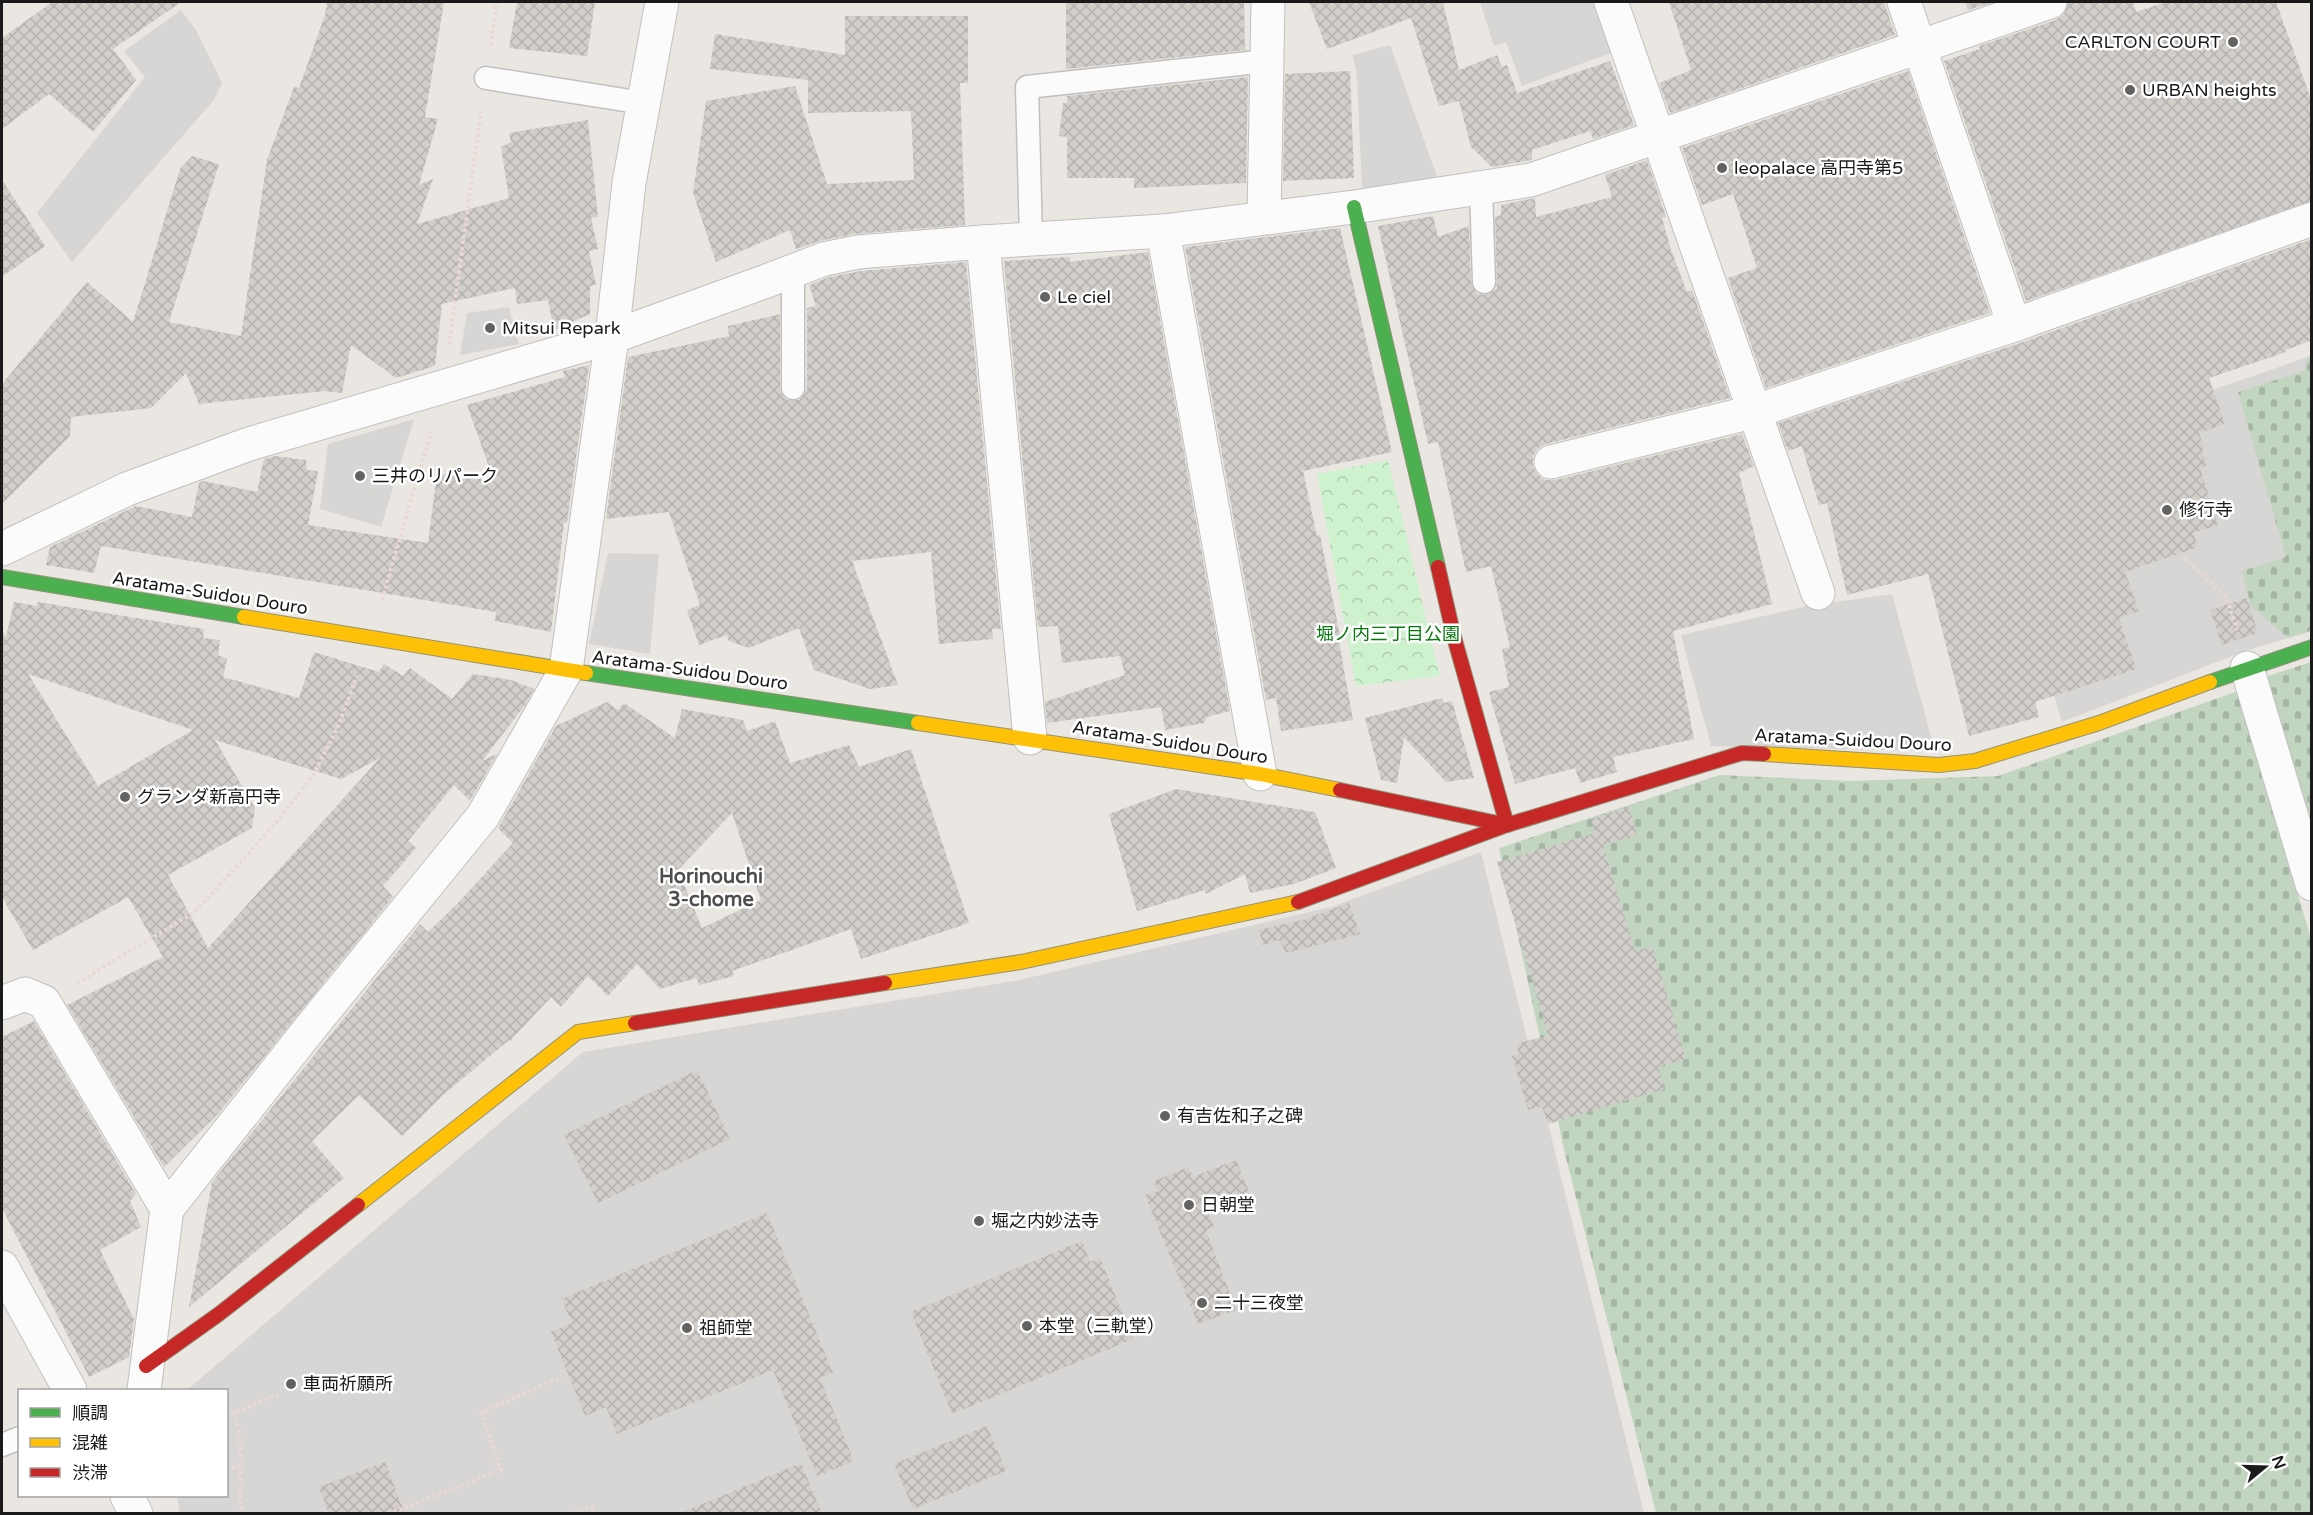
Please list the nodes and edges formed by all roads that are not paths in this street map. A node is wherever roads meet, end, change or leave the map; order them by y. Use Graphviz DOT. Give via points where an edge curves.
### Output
graph roads {
  1 [pos="662,2"];
  2 [pos="1268,2"];
  3 [pos="1611,2"];
  4 [pos="1904,2"];
  5 [pos="2050,2"];
  6 [pos="1919,47"];
  7 [pos="1268,61"];
  8 [pos="486,78"];
  9 [pos="643,103"];
  10 [pos="1659,136"];
  11 [pos="1481,188"];
  12 [pos="1354,207"];
  13 [pos="1264,218"];
  14 [pos="2312,219"];
  15 [pos="1163,231"];
  16 [pos="1031,239"];
  17 [pos="983,242"];
  18 [pos="793,271"];
  19 [pos="1484,282"];
  20 [pos="2014,325"];
  21 [pos="612,337"];
  22 [pos="793,388"];
  23 [pos="1756,411"];
  24 [pos="1551,462"];
  25 [pos="2,549"];
  26 [pos="2,577"];
  27 [pos="1818,594"];
  28 [pos="2312,647"];
  29 [pos="2244,654"];
  30 [pos="566,670"];
  31 [pos="1030,738"];
  32 [pos="1260,774"];
  33 [pos="1507,825"];
  34 [pos="2312,885"];
  35 [pos="2,1003"];
  36 [pos="167,1209"];
  37 [pos="2,1268"];
  38 [pos="145,1378"];
  39 [pos="69,1389"];
  40 [pos="18,1438"];
  41 [pos="2,1445"];
  1 -- 9 [label="street"];
  2 -- 7 [label="street"];
  3 -- 10 [label="street"];
  4 -- 6 [label="street"];
  5 -- 6 [label="street"];
  6 -- 10 [label="street"];
  6 -- 20 [label="street"];
  7 -- 13 [label="street"];
  7 -- 16 [label="lane" via="1027,87"];
  8 -- 9 [label="lane"];
  9 -- 21 [label="street" via="629,183"];
  10 -- 11 [label="street" via="1531,180"];
  10 -- 23 [label="street"];
  11 -- 12 [label="street"];
  11 -- 19 [label="lane"];
  12 -- 13 [label="street"];
  12 -- 33 [label="main road" via="1454,638"];
  13 -- 15 [label="street"];
  14 -- 20 [label="street"];
  15 -- 16 [label="street"];
  15 -- 32 [label="street"];
  16 -- 17 [label="street"];
  17 -- 18 [label="street" via="858,252"];
  17 -- 31 [label="street"];
  18 -- 21 [label="street"];
  18 -- 22 [label="lane"];
  20 -- 23 [label="street"];
  21 -- 25 [label="street" via="249,444 138,485"];
  21 -- 30 [label="street"];
  23 -- 24 [label="street"];
  23 -- 27 [label="street"];
  26 -- 30 [label="main road, Aratama-Suidou Douro"];
  28 -- 29 [label="main road, Aratama-Suidou Douro"];
  29 -- 33 [label="main road, Aratama-Suidou Douro" via="2099,723 1975,761 1939,765 1742,753"];
  29 -- 34 [label="street"];
  30 -- 31 [label="main road, Aratama-Suidou Douro"];
  30 -- 36 [label="street" via="483,816"];
  31 -- 32 [label="main road, Aratama-Suidou Douro"];
  32 -- 33 [label="main road, Aratama-Suidou Douro"];
  33 -- 38 [label="main road" via="1299,902 1021,962 578,1032 219,1314"];
  35 -- 36 [label="street" via="25,994 44,1002"];
  36 -- 38 [label="street"];
  37 -- 39 [label="street"];
  40 -- 41 [label="lane"];
}
